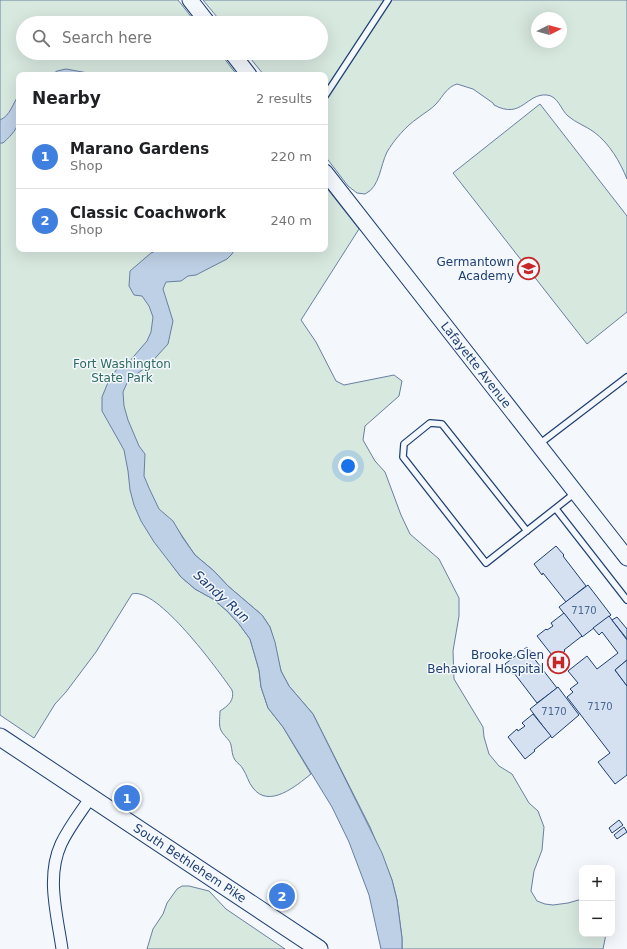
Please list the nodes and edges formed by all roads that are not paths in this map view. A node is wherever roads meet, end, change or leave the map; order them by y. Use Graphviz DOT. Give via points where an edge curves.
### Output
graph roads {
  1 [pos="190,0"];
  2 [pos="388,0"];
  3 [pos="203,16"];
  4 [pos="237,60"];
  5 [pos="247,72"];
  6 [pos="328,91"];
  7 [pos="328,176"];
  8 [pos="625,378"];
  9 [pos="627,385"];
  10 [pos="538,444"];
  11 [pos="576,493"];
  12 [pos="556,509"];
  13 [pos="527,531"];
  14 [pos="627,558"];
  15 [pos="627,600"];
  16 [pos="0,737"];
  17 [pos="91,797"];
  18 [pos="62,949"];
  19 [pos="319,949"];
  1 -- 3 [label="main road"];
  2 -- 6 [label="lane"];
  4 -- 5 [label="main road"];
  7 -- 10 [label="main road, Lafayette Avenue"];
  8 -- 9 [label="lane"];
  8 -- 10 [label="lane"];
  10 -- 11 [label="main road, Lafayette Avenue"];
  11 -- 12 [label="lane"];
  11 -- 14 [label="main road, Lafayette Avenue"];
  12 -- 13 [label="lane"];
  12 -- 15 [label="lane"];
  13 -- 13 [label="lane" via="486,563 403,457 404,444 430,423 442,424"];
  16 -- 17 [label="main road, South Bethlehem Pike"];
  17 -- 18 [label="street" via="66,835 55,863 53,887"];
  17 -- 19 [label="main road, South Bethlehem Pike"];
}
